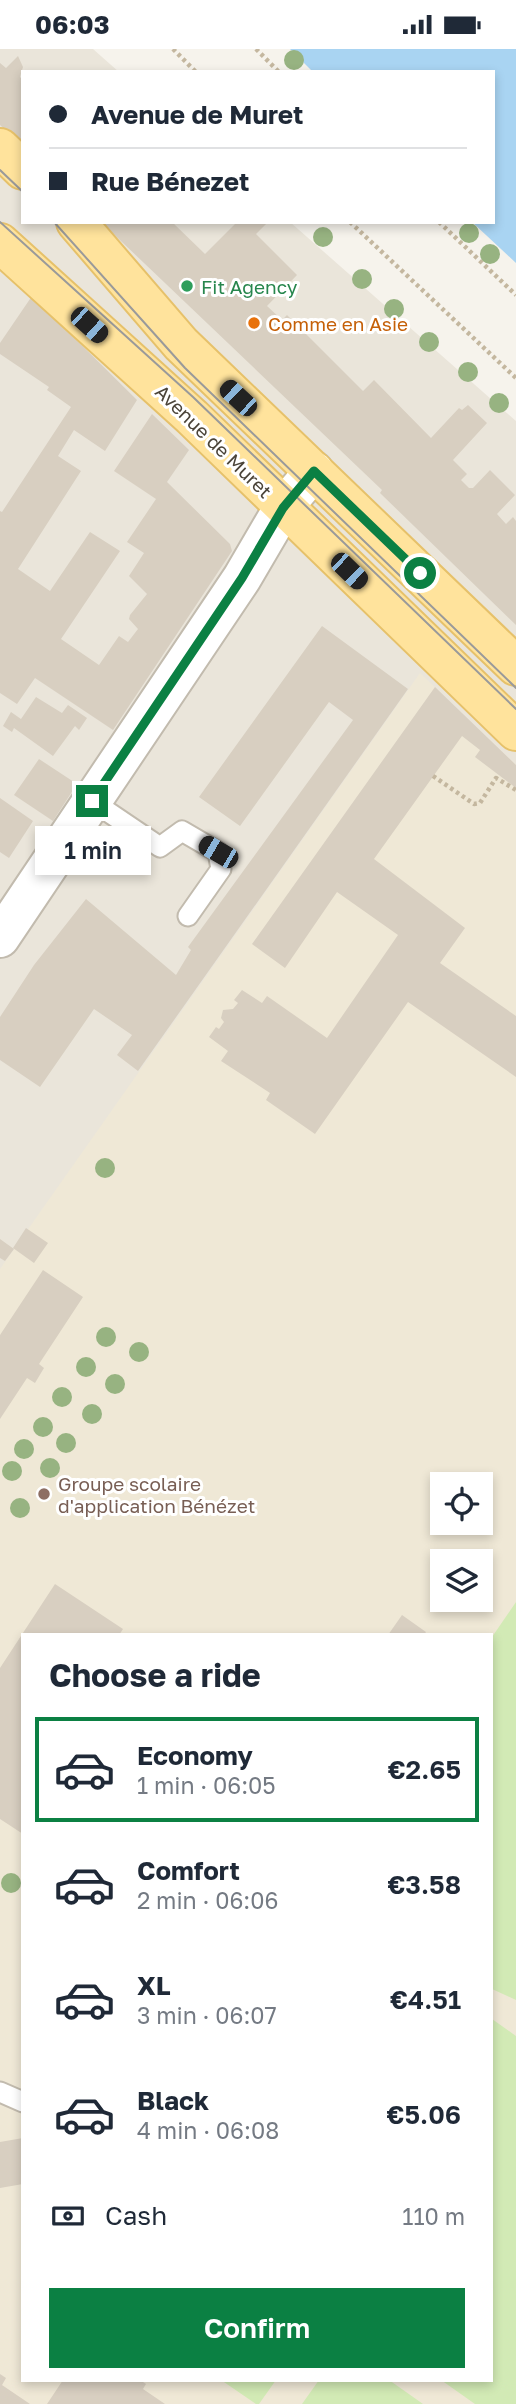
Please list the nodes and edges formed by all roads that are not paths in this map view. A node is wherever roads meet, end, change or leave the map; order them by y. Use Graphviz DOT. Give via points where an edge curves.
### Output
graph roads {
  1 [pos="0,148"];
  2 [pos="21,168"];
  3 [pos="78,224"];
  4 [pos="1,248"];
  5 [pos="314,471"];
  6 [pos="283,508"];
  7 [pos="516,666"];
  8 [pos="516,731"];
  9 [pos="92,801"];
  10 [pos="188,916"];
  11 [pos="0,938"];
  12 [pos="0,2092"];
  13 [pos="21,2101"];
  1 -- 2 [label="main road"];
  3 -- 5 [label="main road" via="181,344"];
  4 -- 6 [label="main road, Avenue de Muret" via="192,417"];
  5 -- 6 [label="street"];
  5 -- 7 [label="main road"];
  6 -- 8 [label="main road, Avenue de Muret"];
  6 -- 9 [label="street" via="242,578"];
  9 -- 10 [label="lane" via="160,848 181,831 218,852 221,869"];
  9 -- 11 [label="street"];
  12 -- 13 [label="lane"];
}
